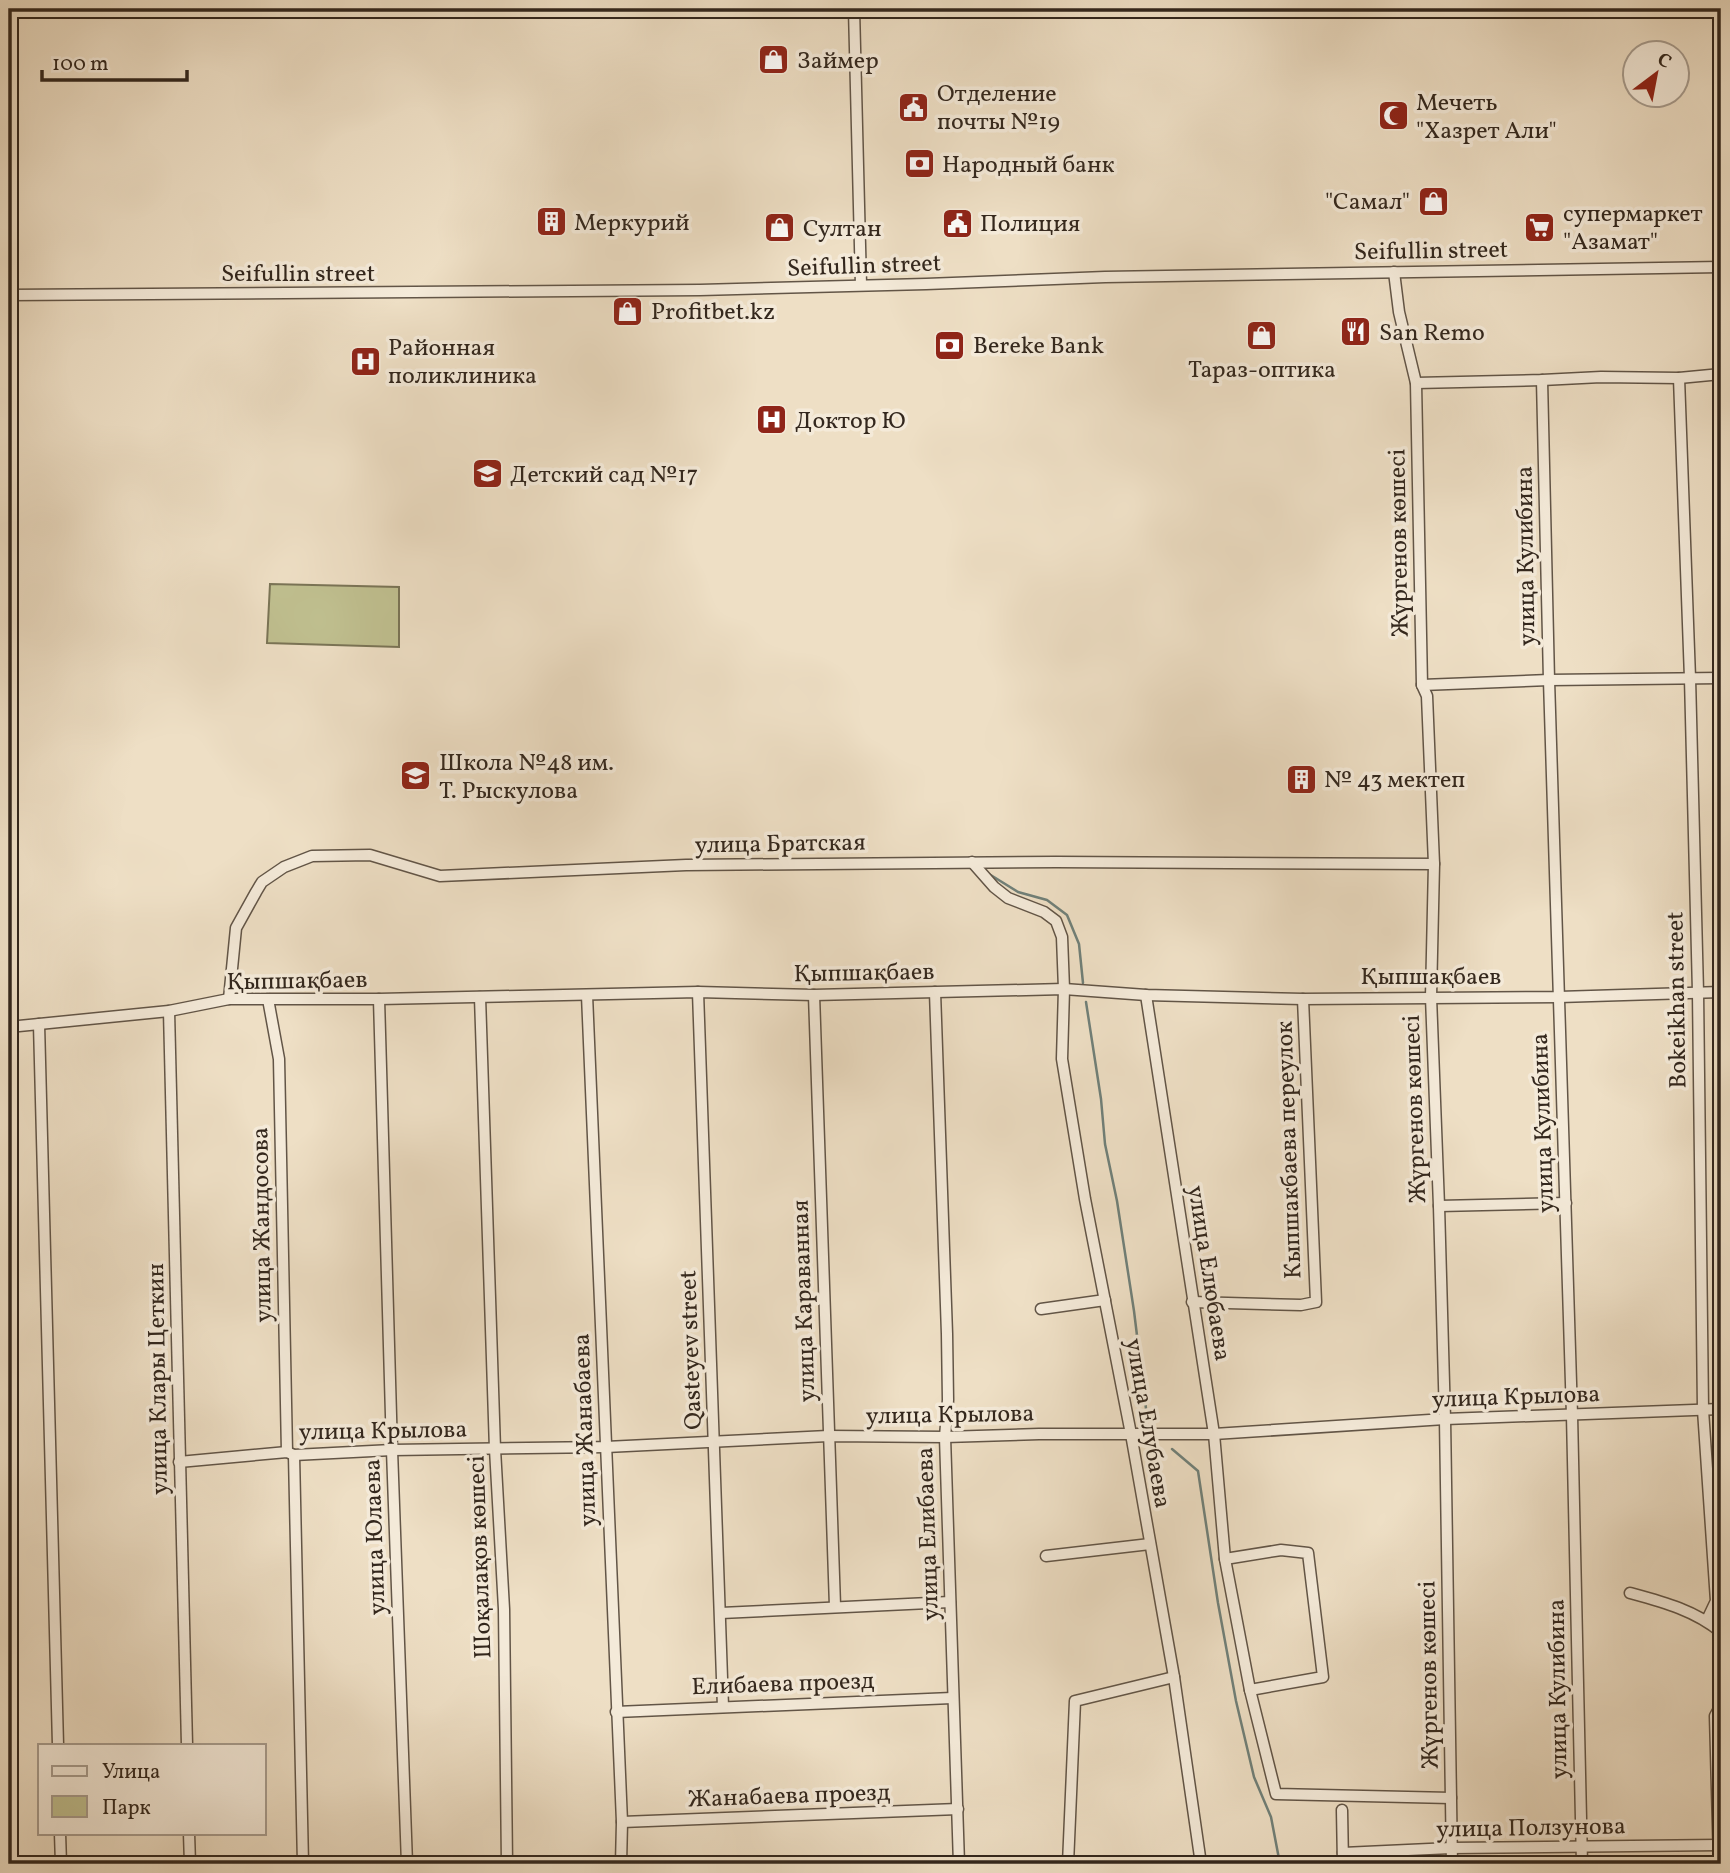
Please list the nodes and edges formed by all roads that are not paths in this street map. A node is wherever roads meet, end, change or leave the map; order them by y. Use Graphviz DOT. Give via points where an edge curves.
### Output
graph roads {
  1 [pos="854,9"];
  2 [pos="1721,267"];
  3 [pos="1394,272"];
  4 [pos="861,285"];
  5 [pos="9,295"];
  6 [pos="1721,374"];
  7 [pos="1679,378"];
  8 [pos="1542,380"];
  9 [pos="1416,383"];
  10 [pos="1690,678"];
  11 [pos="1721,678"];
  12 [pos="1549,680"];
  13 [pos="1422,685"];
  14 [pos="972,862"];
  15 [pos="1434,864"];
  16 [pos="1064,989"];
  17 [pos="698,992"];
  18 [pos="935,992"];
  19 [pos="1698,992"];
  20 [pos="1721,992"];
  21 [pos="587,995"];
  22 [pos="814,995"];
  23 [pos="1146,995"];
  24 [pos="480,997"];
  25 [pos="1431,997"];
  26 [pos="1559,997"];
  27 [pos="229,999"];
  28 [pos="268,999"];
  29 [pos="379,999"];
  30 [pos="1303,999"];
  31 [pos="169,1012"];
  32 [pos="39,1024"];
  33 [pos="9,1026"];
  34 [pos="1566,1203"];
  35 [pos="1439,1206"];
  36 [pos="1105,1300"];
  37 [pos="1192,1302"];
  38 [pos="1041,1309"];
  39 [pos="1721,1409"];
  40 [pos="1703,1410"];
  41 [pos="1572,1415"];
  42 [pos="1445,1419"];
  43 [pos="1131,1434"];
  44 [pos="1214,1434"];
  45 [pos="828,1436"];
  46 [pos="945,1437"];
  47 [pos="714,1441"];
  48 [pos="606,1447"];
  49 [pos="495,1449"];
  50 [pos="392,1450"];
  51 [pos="290,1454"];
  52 [pos="179,1462"];
  53 [pos="1150,1544"];
  54 [pos="1046,1556"];
  55 [pos="1225,1559"];
  56 [pos="1630,1593"];
  57 [pos="950,1602"];
  58 [pos="835,1606"];
  59 [pos="721,1612"];
  60 [pos="1707,1620"];
  61 [pos="1721,1632"];
  62 [pos="1174,1677"];
  63 [pos="1250,1689"];
  64 [pos="952,1698"];
  65 [pos="1721,1705"];
  66 [pos="723,1707"];
  67 [pos="616,1712"];
  68 [pos="58,1744"];
  69 [pos="187,1744"];
  70 [pos="1451,1798"];
  71 [pos="958,1809"];
  72 [pos="1342,1810"];
  73 [pos="622,1822"];
  74 [pos="61,1834"];
  75 [pos="189,1834"];
  76 [pos="1719,1845"];
  77 [pos="1582,1846"];
  78 [pos="1451,1848"];
  79 [pos="1343,1859"];
  80 [pos="61,1864"];
  81 [pos="190,1864"];
  82 [pos="303,1864"];
  83 [pos="407,1864"];
  84 [pos="507,1864"];
  85 [pos="621,1864"];
  86 [pos="959,1864"];
  87 [pos="1068,1864"];
  88 [pos="1201,1864"];
  89 [pos="1452,1864"];
  90 [pos="1582,1864"];
  91 [pos="1719,1864"];
  1 -- 4 [label="street"];
  2 -- 3 [label="street, Seifullin street"];
  3 -- 4 [label="street, Seifullin street"];
  3 -- 9 [label="street, Жүргенов көшесі"];
  4 -- 5 [label="street, Seifullin street" via="619,292"];
  6 -- 7 [label="street"];
  7 -- 8 [label="street"];
  7 -- 10 [label="street, Bokeikhan street"];
  8 -- 9 [label="street"];
  8 -- 12 [label="street, улица Кулибина"];
  9 -- 13 [label="street, Жүргенов көшесі"];
  10 -- 11 [label="street"];
  10 -- 12 [label="street"];
  10 -- 19 [label="street, Bokeikhan street"];
  12 -- 13 [label="street"];
  12 -- 26 [label="street, улица Кулибина"];
  13 -- 15 [label="street, Жүргенов көшесі" via="1427,696"];
  14 -- 15 [label="street, улица Братская"];
  14 -- 16 [label="street, улица Елубаева" via="1008,898 1056,921 1062,937"];
  14 -- 27 [label="street, улица Братская" via="686,865 440,876 370,855 312,856 284,867 256,892 236,928"];
  15 -- 25 [label="street, Жүргенов көшесі"];
  16 -- 18 [label="street, Қыпшақбаев"];
  16 -- 23 [label="street, Қыпшақбаев"];
  16 -- 36 [label="street, улица Елубаева" via="1062,1059"];
  17 -- 21 [label="street, Қыпшақбаев"];
  17 -- 22 [label="street, Қыпшақбаев"];
  17 -- 47 [label="street, Qasteyev street"];
  18 -- 22 [label="street, Қыпшақбаев"];
  18 -- 46 [label="street, улица Елибаева" via="947,1347"];
  19 -- 20 [label="street, Қыпшақбаев"];
  19 -- 26 [label="street, Қыпшақбаев"];
  19 -- 40 [label="street, Bokeikhan street"];
  21 -- 24 [label="street, Қыпшақбаев"];
  21 -- 48 [label="street, улица Жанабаева"];
  22 -- 45 [label="street, улица Караванная"];
  23 -- 30 [label="street, Қыпшақбаев"];
  23 -- 37 [label="street, улица Елюбаева"];
  24 -- 29 [label="street, Қыпшақбаев"];
  24 -- 49 [label="street, Шоқалақов көшесі"];
  25 -- 26 [label="street, Қыпшақбаев"];
  25 -- 30 [label="street, Қыпшақбаев"];
  25 -- 35 [label="street, Жүргенов көшесі"];
  26 -- 34 [label="street, улица Кулибина"];
  27 -- 28 [label="street, Қыпшақбаев"];
  27 -- 31 [label="street, Қыпшақбаев"];
  28 -- 29 [label="street, Қыпшақбаев"];
  28 -- 51 [label="street, улица Жандосова" via="279,1059"];
  29 -- 50 [label="street, улица Юлаева"];
  30 -- 37 [label="street, Кыпшакбаева переулок" via="1316,1302"];
  31 -- 32 [label="street, Қыпшақбаев"];
  31 -- 52 [label="street, улица Клары Цеткин"];
  32 -- 33 [label="street, Қыпшақбаев"];
  32 -- 68 [label="street"];
  34 -- 35 [label="street"];
  34 -- 41 [label="street, улица Кулибина"];
  35 -- 42 [label="street, Жүргенов көшесі"];
  36 -- 38 [label="street"];
  36 -- 43 [label="street, улица Елубаева"];
  37 -- 44 [label="street, улица Елюбаева"];
  39 -- 40 [label="street, улица Крылова"];
  40 -- 41 [label="street, улица Крылова"];
  40 -- 60 [label="street, Bokeikhan street" via="1716,1601"];
  41 -- 42 [label="street, улица Крылова"];
  41 -- 77 [label="street, улица Кулибина"];
  42 -- 44 [label="street, улица Крылова"];
  42 -- 70 [label="street, Жүргенов көшесі"];
  43 -- 44 [label="street, улица Крылова"];
  43 -- 46 [label="street, улица Крылова"];
  43 -- 53 [label="street, улица Елубаева"];
  44 -- 55 [label="street, улица Елюбаева"];
  45 -- 46 [label="street, улица Крылова"];
  45 -- 47 [label="street, улица Крылова"];
  45 -- 58 [label="street, улица Караванная"];
  46 -- 57 [label="street, улица Елибаева"];
  47 -- 48 [label="street, улица Крылова"];
  47 -- 59 [label="street, Qasteyev street"];
  48 -- 49 [label="street, улица Крылова"];
  48 -- 67 [label="street, улица Жанабаева"];
  49 -- 50 [label="street, улица Крылова"];
  49 -- 84 [label="street, Шоқалақов көшесі" via="504,1609"];
  50 -- 51 [label="street, улица Крылова"];
  50 -- 83 [label="street, улица Юлаева"];
  51 -- 52 [label="street, улица Крылова"];
  51 -- 82 [label="street, улица Жандосова"];
  52 -- 69 [label="street, улица Клары Цеткин"];
  53 -- 54 [label="street"];
  53 -- 62 [label="street, улица Елубаева"];
  55 -- 63 [label="street, улица Елюбаева"];
  55 -- 63 [label="street" via="1281,1550 1308,1553 1323,1677"];
  56 -- 60 [label="street" via="1673,1604"];
  57 -- 58 [label="street"];
  57 -- 64 [label="street, улица Елибаева"];
  58 -- 59 [label="street"];
  59 -- 66 [label="street, Qasteyev street"];
  60 -- 61 [label="street"];
  62 -- 87 [label="street" via="1075,1701"];
  62 -- 88 [label="street, улица Елубаева"];
  63 -- 70 [label="street, улица Елюбаева" via="1276,1794"];
  64 -- 66 [label="street, Елибаева проезд"];
  64 -- 71 [label="street, улица Елибаева"];
  65 -- 76 [label="street" via="1715,1716"];
  66 -- 67 [label="street, Елибаева проезд"];
  67 -- 73 [label="street, улица Жанабаева"];
  70 -- 78 [label="street, Жүргенов көшесі"];
  71 -- 73 [label="street, Жанабаева проезд"];
  71 -- 86 [label="street, улица Елибаева"];
  72 -- 79 [label="street"];
  73 -- 85 [label="street, улица Жанабаева"];
  74 -- 80 [label="street"];
  75 -- 81 [label="street"];
  76 -- 77 [label="street, улица Ползунова"];
  76 -- 91 [label="street"];
  77 -- 78 [label="street, улица Ползунова"];
  77 -- 90 [label="street, улица Кулибина"];
  78 -- 79 [label="street, улица Ползунова"];
  78 -- 89 [label="street, Жүргенов көшесі"];
}
